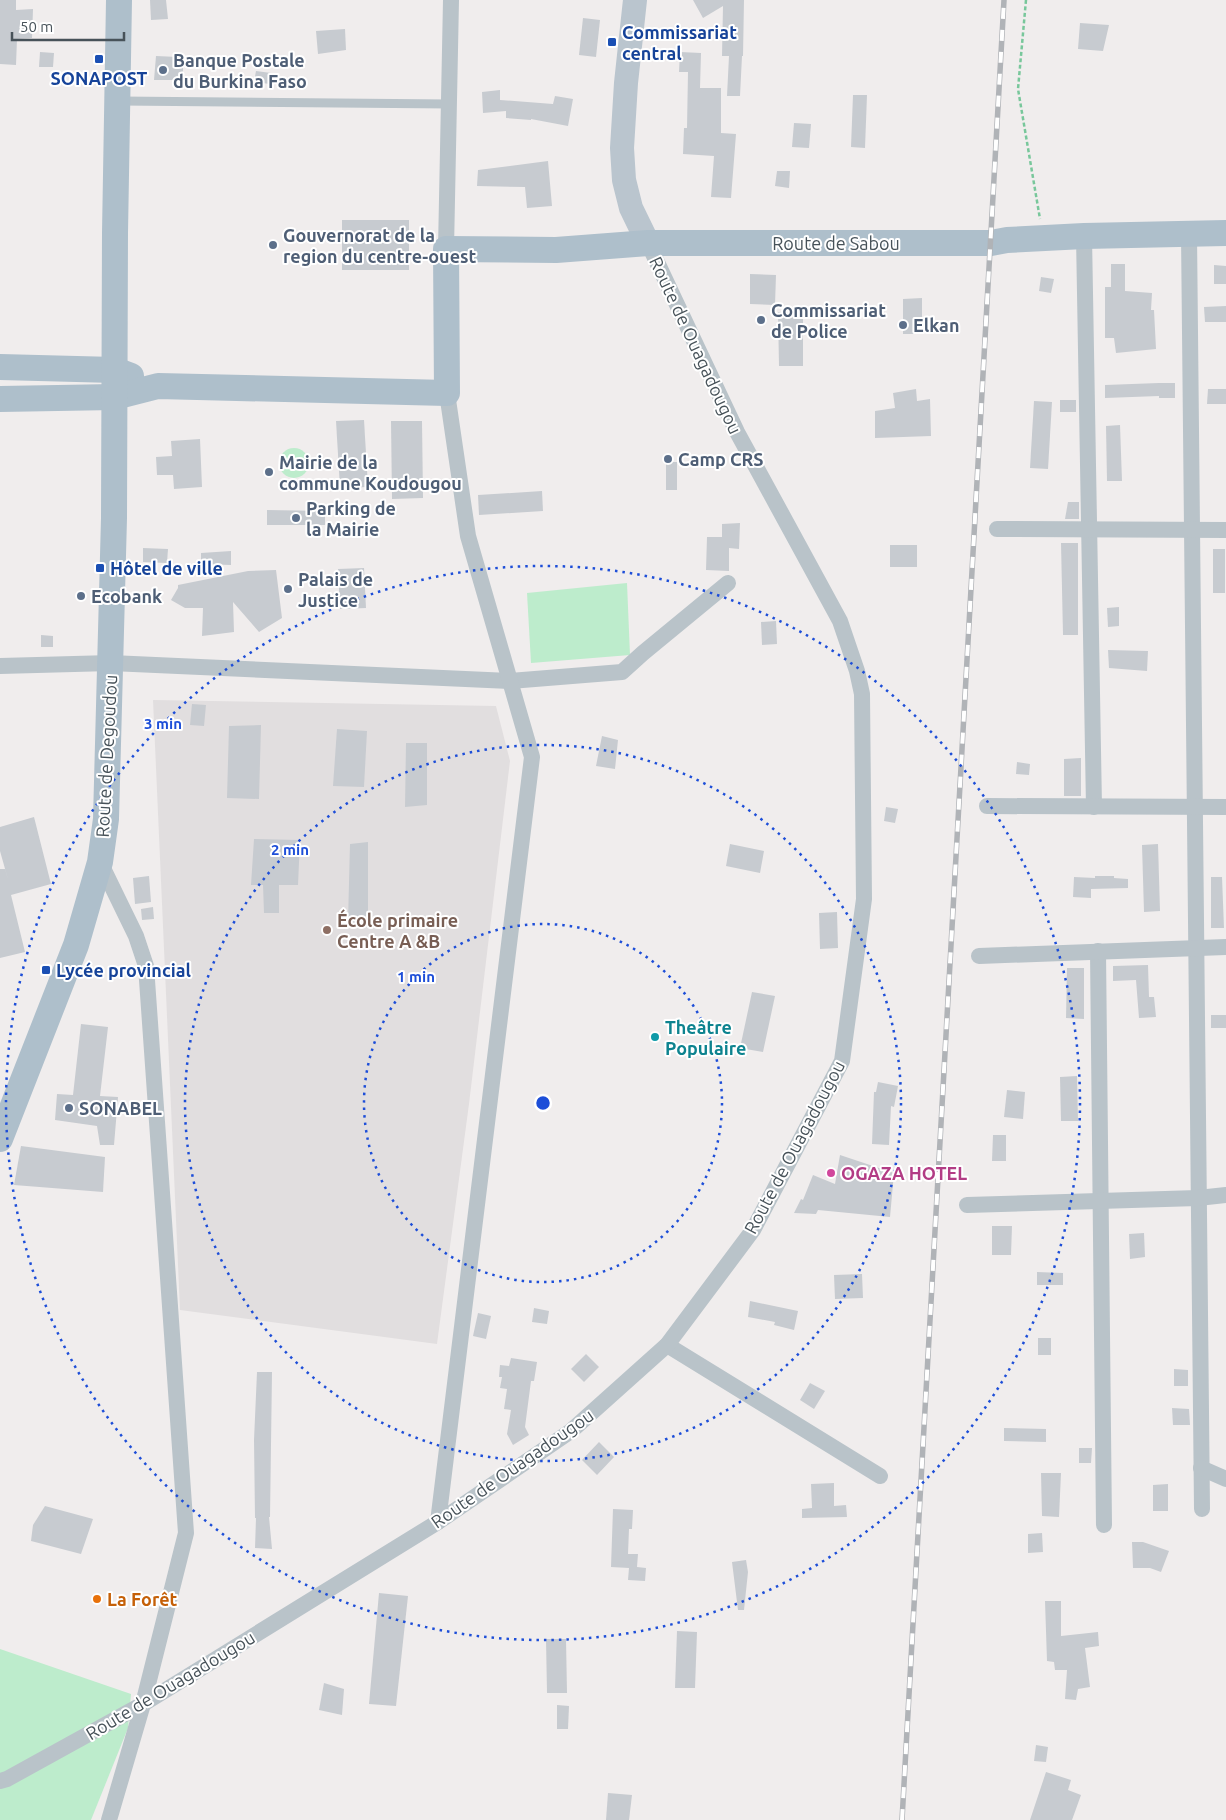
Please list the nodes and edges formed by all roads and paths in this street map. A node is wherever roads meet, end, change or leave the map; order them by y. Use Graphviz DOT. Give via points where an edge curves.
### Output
graph roads {
  1 [pos="119,0"];
  2 [pos="451,0"];
  3 [pos="635,0"];
  4 [pos="1026,0"];
  5 [pos="118,101"];
  6 [pos="450,104"];
  7 [pos="1040,222"];
  8 [pos="1226,233"];
  9 [pos="1189,234"];
  10 [pos="1084,236"];
  11 [pos="648,243"];
  12 [pos="446,249"];
  13 [pos="0,367"];
  14 [pos="115,384"];
  15 [pos="447,393"];
  16 [pos="0,398"];
  17 [pos="997,529"];
  18 [pos="1089,529"];
  19 [pos="1191,530"];
  20 [pos="1226,530"];
  21 [pos="728,583"];
  22 [pos="111,663"];
  23 [pos="0,666"];
  24 [pos="510,681"];
  25 [pos="987,806"];
  26 [pos="1094,807"];
  27 [pos="1194,807"];
  28 [pos="1226,807"];
  29 [pos="100,862"];
  30 [pos="1226,947"];
  31 [pos="1195,948"];
  32 [pos="1098,951"];
  33 [pos="979,956"];
  34 [pos="0,1140"];
  35 [pos="1226,1194"];
  36 [pos="1198,1198"];
  37 [pos="1100,1201"];
  38 [pos="967,1205"];
  39 [pos="667,1345"];
  40 [pos="1201,1468"];
  41 [pos="880,1476"];
  42 [pos="1226,1479"];
  43 [pos="1202,1509"];
  44 [pos="438,1522"];
  45 [pos="1104,1525"];
  46 [pos="143,1704"];
  47 [pos="0,1781"];
  48 [pos="109,1820"];
  1 -- 5 [label="main road, Route de Degoudou"];
  2 -- 6 [label="street"];
  3 -- 11 [label="main road, Route de Ouagadougou" via="622,148 624,180 631,208"];
  4 -- 7 [label="path" via="1018,89"];
  5 -- 6 [label="lane"];
  5 -- 14 [label="main road, Route de Degoudou"];
  6 -- 12 [label="street"];
  8 -- 9 [label="main road, Route de Sabou"];
  9 -- 10 [label="main road, Route de Sabou"];
  9 -- 19 [label="street"];
  10 -- 11 [label="main road, Route de Sabou" via="991,243"];
  10 -- 18 [label="street"];
  11 -- 12 [label="main road, Route de Sabou" via="556,250"];
  11 -- 39 [label="street, Route de Ouagadougou" via="737,432 840,621 862,694 864,899 842,1062 753,1230"];
  12 -- 15 [label="main road"];
  13 -- 14 [label="main road"];
  14 -- 15 [label="main road"];
  14 -- 16 [label="main road"];
  14 -- 22 [label="main road, Route de Degoudou"];
  15 -- 24 [label="street" via="468,536"];
  17 -- 18 [label="street"];
  18 -- 19 [label="street"];
  18 -- 26 [label="street"];
  19 -- 20 [label="street"];
  19 -- 27 [label="street"];
  21 -- 24 [label="street" via="622,672"];
  22 -- 23 [label="street"];
  22 -- 24 [label="street"];
  22 -- 29 [label="main road, Route de Degoudou" via="106,819"];
  24 -- 44 [label="street" via="532,757"];
  25 -- 26 [label="street"];
  26 -- 27 [label="street"];
  27 -- 28 [label="street"];
  27 -- 31 [label="street"];
  29 -- 34 [label="main road, Route de Degoudou" via="76,945"];
  29 -- 46 [label="street" via="136,936 146,966 186,1533"];
  30 -- 31 [label="street"];
  31 -- 32 [label="street"];
  31 -- 36 [label="street"];
  32 -- 33 [label="street"];
  32 -- 37 [label="street"];
  35 -- 36 [label="street"];
  36 -- 37 [label="street"];
  36 -- 40 [label="street"];
  37 -- 38 [label="street"];
  37 -- 45 [label="street"];
  39 -- 41 [label="street"];
  39 -- 44 [label="street, Route de Ouagadougou" via="571,1431"];
  40 -- 42 [label="street"];
  40 -- 43 [label="street"];
  44 -- 46 [label="street, Route de Ouagadougou"];
  46 -- 47 [label="street, Route de Ouagadougou"];
  46 -- 48 [label="street"];
}
